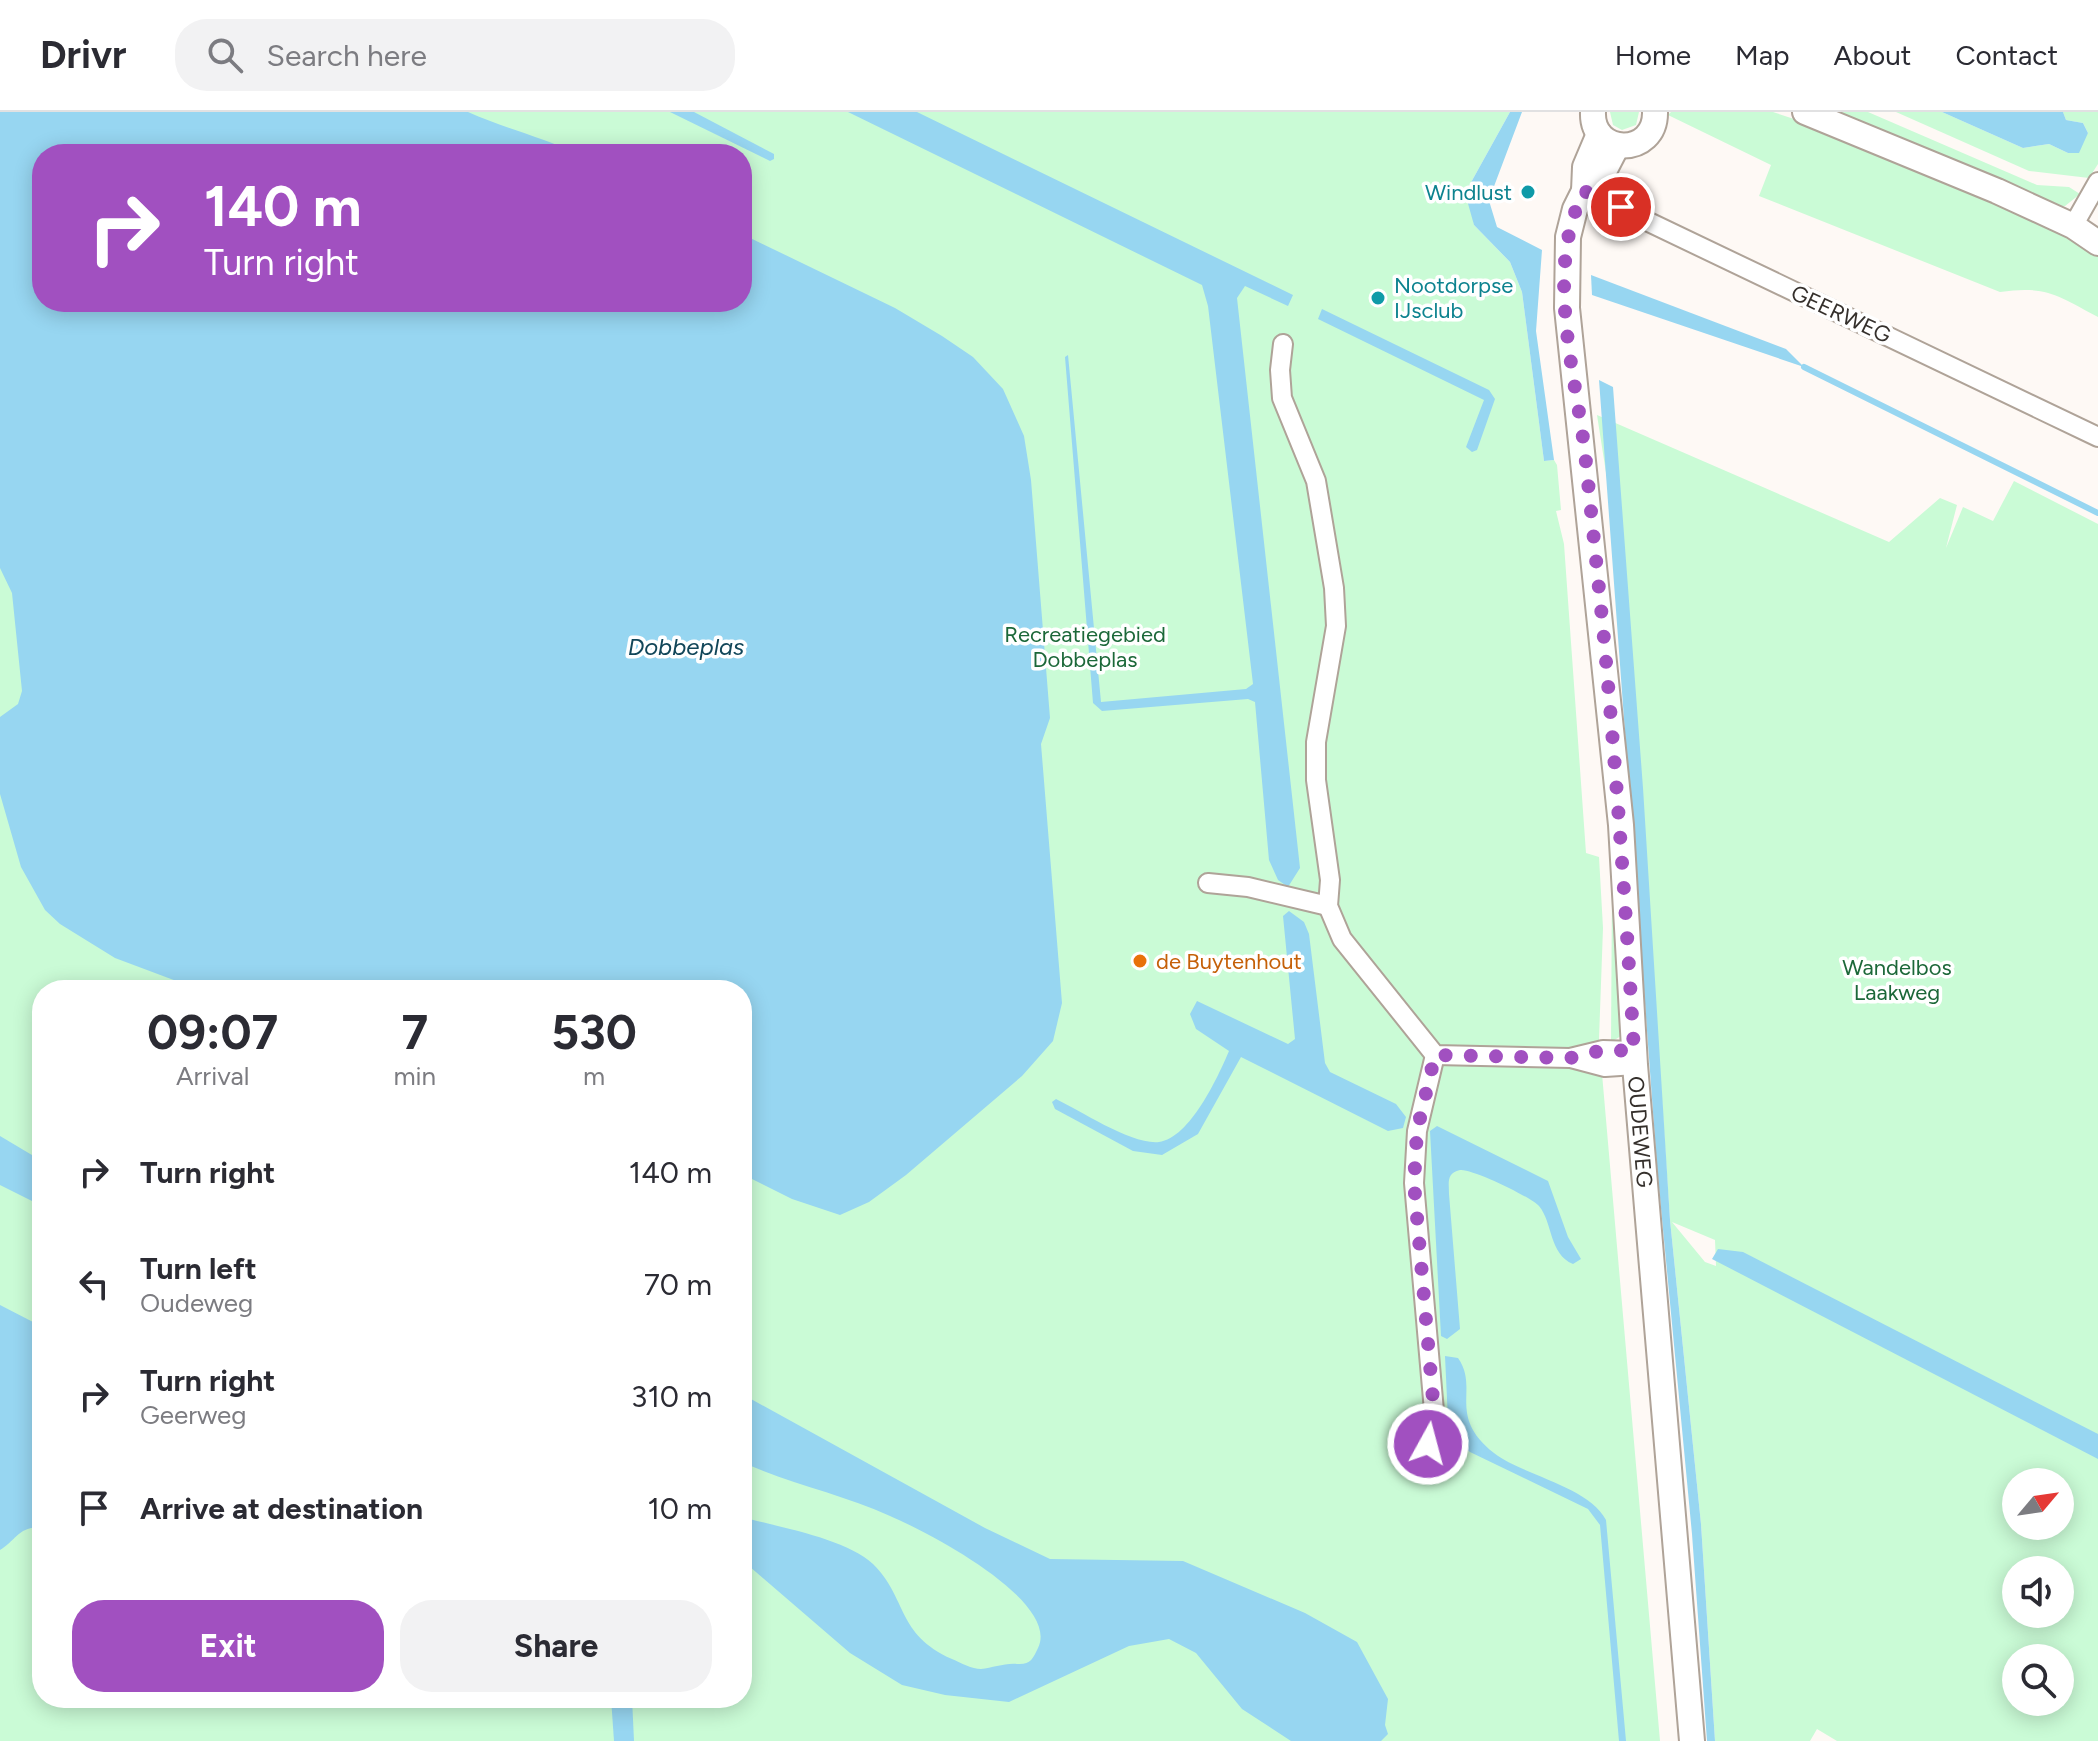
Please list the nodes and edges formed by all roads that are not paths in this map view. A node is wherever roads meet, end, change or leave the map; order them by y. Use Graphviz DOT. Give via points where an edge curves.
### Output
graph roads {
  1 [pos="1655,112"];
  2 [pos="1805,112"];
  3 [pos="1603,131"];
  4 [pos="2098,182"];
  5 [pos="1584,191"];
  6 [pos="2073,226"];
  7 [pos="2098,243"];
  8 [pos="1283,344"];
  9 [pos="2098,437"];
  10 [pos="1208,883"];
  11 [pos="1328,906"];
  12 [pos="1435,1055"];
  13 [pos="1635,1058"];
  14 [pos="1428,1444"];
  15 [pos="1692,1741"];
  1 -- 3 [label="main road" via="1647,137 1633,146"];
  2 -- 6 [label="main road"];
  3 -- 5 [label="main road, OUDEWEG" via="1602,175"];
  4 -- 6 [label="street"];
  5 -- 9 [label="street, GEERWEG"];
  5 -- 13 [label="main road, OUDEWEG" via="1568,237 1568,323 1621,825"];
  6 -- 7 [label="main road"];
  8 -- 11 [label="street" via="1282,398 1316,481 1334,588 1336,626 1316,742"];
  10 -- 11 [label="street"];
  11 -- 12 [label="street" via="1342,939"];
  12 -- 13 [label="street" via="1570,1058 1603,1050"];
  12 -- 14 [label="street" via="1419,1118 1414,1183 1434,1411"];
  13 -- 15 [label="main road, OUDEWEG"];
}
